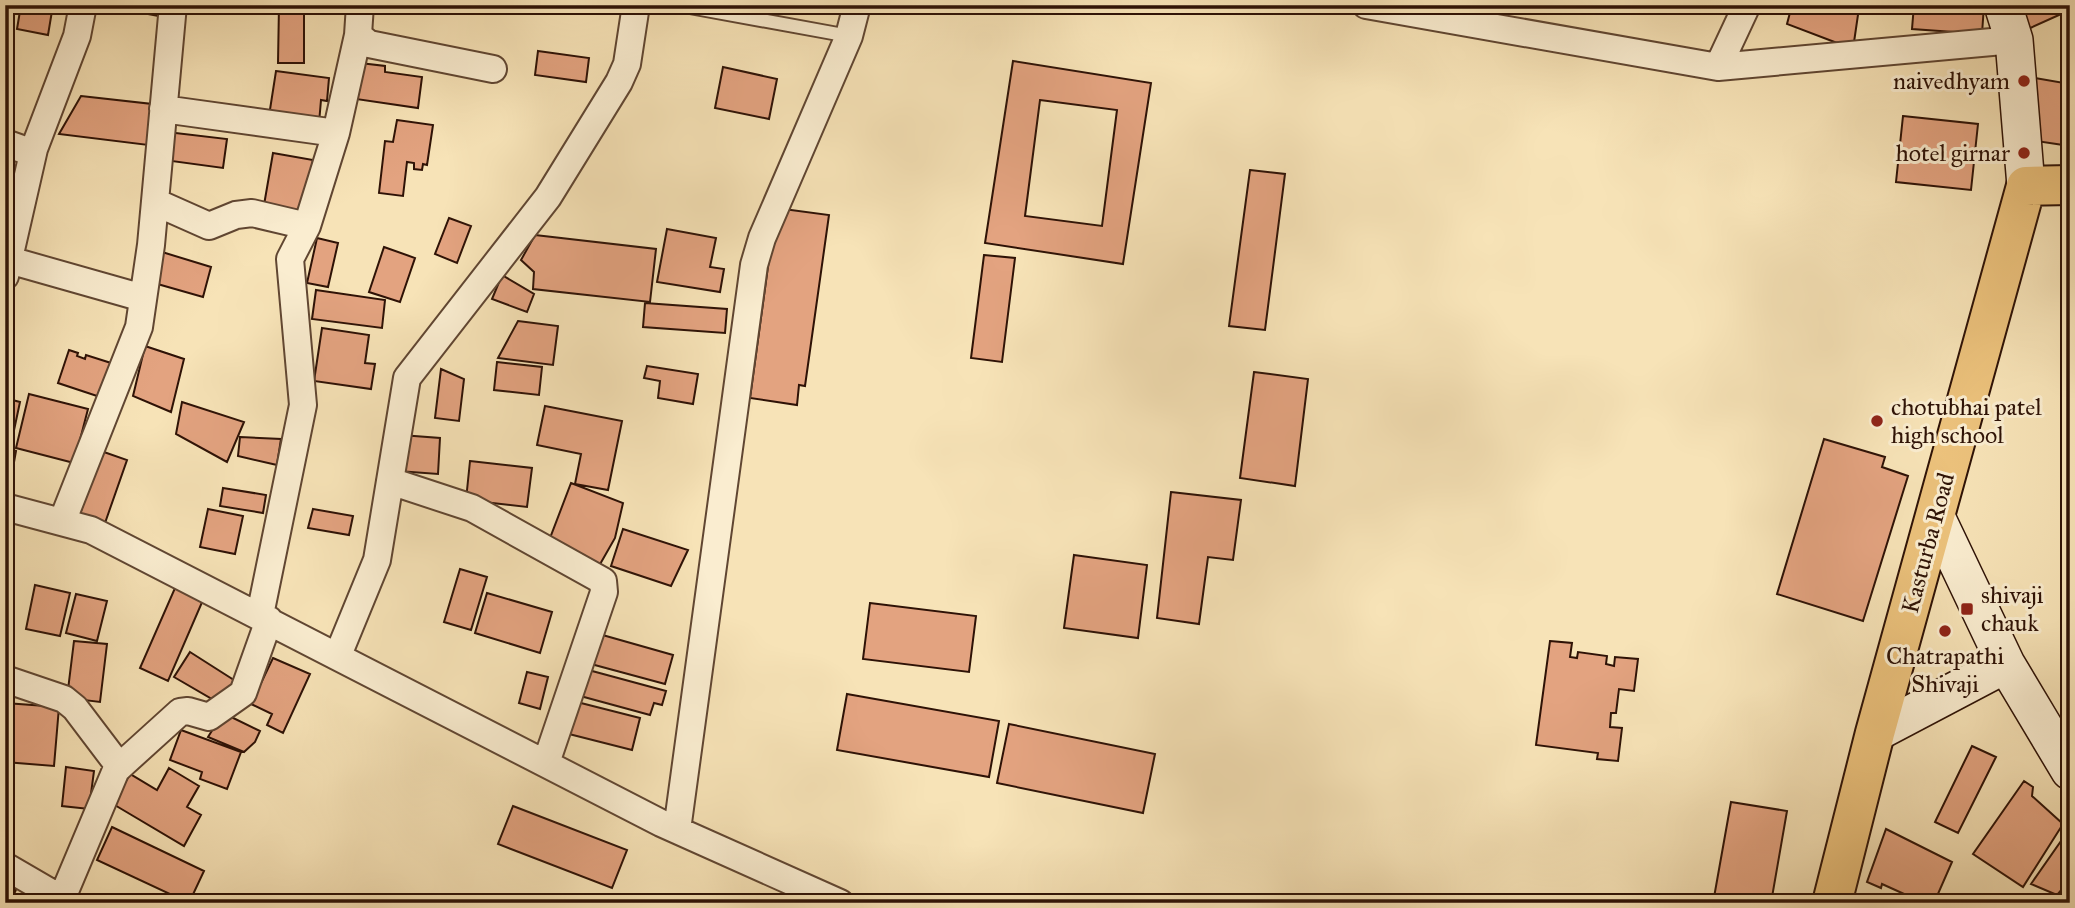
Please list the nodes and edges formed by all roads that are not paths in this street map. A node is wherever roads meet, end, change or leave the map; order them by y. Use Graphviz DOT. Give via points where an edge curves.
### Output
graph roads {
  1 [pos="83,5"];
  2 [pos="173,5"];
  3 [pos="360,5"];
  4 [pos="857,5"];
  5 [pos="1366,5"];
  6 [pos="1747,5"];
  7 [pos="2003,5"];
  8 [pos="684,6"];
  9 [pos="634,18"];
  10 [pos="358,35"];
  11 [pos="849,36"];
  12 [pos="2014,40"];
  13 [pos="1718,66"];
  14 [pos="493,69"];
  15 [pos="163,109"];
  16 [pos="336,133"];
  17 [pos="5,143"];
  18 [pos="33,153"];
  19 [pos="2070,185"];
  20 [pos="2026,186"];
  21 [pos="155,202"];
  22 [pos="307,226"];
  23 [pos="7,268"];
  24 [pos="143,298"];
  25 [pos="390,481"];
  26 [pos="5,507"];
  27 [pos="1936,517"];
  28 [pos="62,522"];
  29 [pos="265,618"];
  30 [pos="338,655"];
  31 [pos="2006,664"];
  32 [pos="5,679"];
  33 [pos="1875,733"];
  34 [pos="546,763"];
  35 [pos="2067,765"];
  36 [pos="119,766"];
  37 [pos="677,830"];
  38 [pos="5,866"];
  39 [pos="60,901"];
  40 [pos="840,903"];
  41 [pos="1832,903"];
  1 -- 18 [label="street" via="77,36"];
  2 -- 15 [label="street"];
  3 -- 10 [label="street"];
  4 -- 11 [label="street"];
  5 -- 13 [label="street"];
  6 -- 13 [label="street"];
  7 -- 12 [label="street"];
  8 -- 11 [label="lane"];
  9 -- 25 [label="street" via="624,73 548,197 407,378"];
  10 -- 14 [label="street" via="369,44"];
  10 -- 16 [label="street"];
  11 -- 37 [label="street" via="754,265"];
  12 -- 13 [label="street"];
  12 -- 20 [label="street"];
  15 -- 16 [label="street"];
  15 -- 21 [label="street"];
  16 -- 22 [label="street"];
  17 -- 18 [label="street"];
  18 -- 23 [label="street"];
  19 -- 20 [label="main road"];
  20 -- 27 [label="main road, Kasturba Road"];
  21 -- 22 [label="street" via="209,226 252,213"];
  21 -- 24 [label="street"];
  22 -- 29 [label="street" via="290,259 289,276 302,414"];
  23 -- 24 [label="street"];
  24 -- 28 [label="street" via="135,343"];
  25 -- 30 [label="street" via="375,569"];
  25 -- 34 [label="street" via="472,508 603,581 604,592"];
  26 -- 28 [label="street"];
  27 -- 31 [label="street"];
  27 -- 33 [label="main road, Kasturba Road"];
  28 -- 29 [label="street" via="91,530"];
  29 -- 30 [label="street"];
  29 -- 36 [label="street" via="243,693 209,717 180,712"];
  30 -- 34 [label="street"];
  31 -- 33 [label="street"];
  31 -- 35 [label="street"];
  32 -- 36 [label="street" via="64,699"];
  33 -- 41 [label="main road, Kasturba Road"];
  34 -- 37 [label="street"];
  36 -- 39 [label="street"];
  37 -- 40 [label="street"];
  38 -- 39 [label="street"];
}
